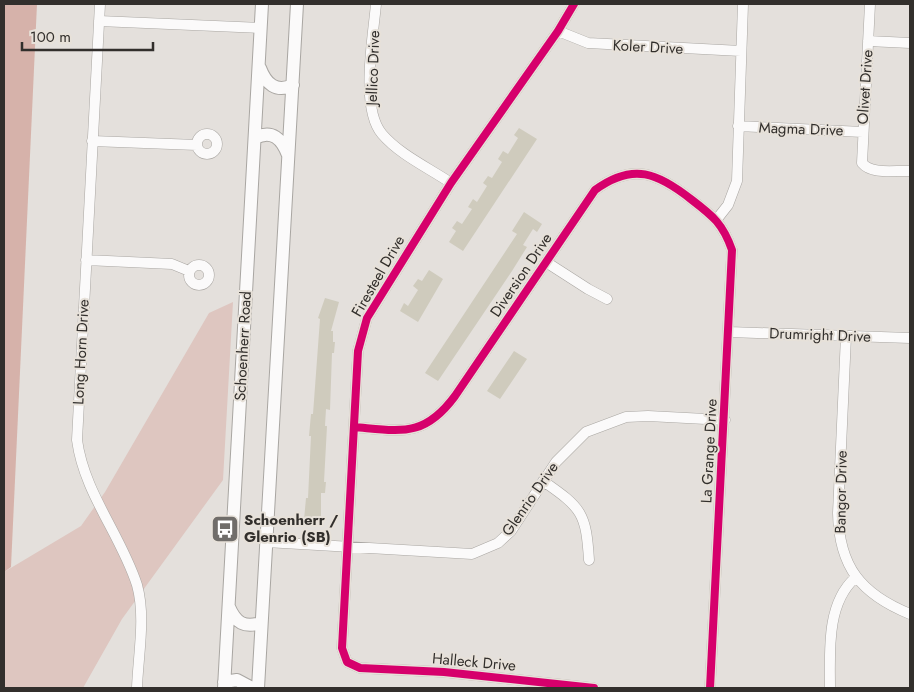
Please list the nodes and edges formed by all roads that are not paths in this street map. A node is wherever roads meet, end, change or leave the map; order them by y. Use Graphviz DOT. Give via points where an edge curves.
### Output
graph roads {
  1 [pos="100,4"];
  2 [pos="262,4"];
  3 [pos="297,4"];
  4 [pos="376,4"];
  5 [pos="574,4"];
  6 [pos="743,4"];
  7 [pos="870,4"];
  8 [pos="99,21"];
  9 [pos="261,28"];
  10 [pos="558,30"];
  11 [pos="868,41"];
  12 [pos="910,43"];
  13 [pos="741,51"];
  14 [pos="259,66"];
  15 [pos="292,85"];
  16 [pos="738,126"];
  17 [pos="863,132"];
  18 [pos="255,138"];
  19 [pos="92,141"];
  20 [pos="197,145"];
  21 [pos="288,155"];
  22 [pos="910,171"];
  23 [pos="451,183"];
  24 [pos="717,219"];
  25 [pos="86,260"];
  26 [pos="546,262"];
  27 [pos="189,270"];
  28 [pos="607,299"];
  29 [pos="729,332"];
  30 [pos="846,336"];
  31 [pos="910,338"];
  32 [pos="725,420"];
  33 [pos="354,427"];
  34 [pos="543,482"];
  35 [pos="266,542"];
  36 [pos="347,547"];
  37 [pos="590,560"];
  38 [pos="855,578"];
  39 [pos="228,605"];
  40 [pos="910,614"];
  41 [pos="262,623"];
  42 [pos="352,666"];
  43 [pos="224,685"];
  44 [pos="137,688"];
  45 [pos="252,688"];
  46 [pos="258,688"];
  47 [pos="594,688"];
  48 [pos="710,688"];
  49 [pos="830,688"];
  1 -- 8 [label="street, Long Horn Drive"];
  2 -- 9 [label="main road, Schoenherr Road"];
  3 -- 15 [label="main road"];
  4 -- 23 [label="street, Jellico Drive" via="369,93 373,120 389,140"];
  5 -- 10 [label="street, Firesteel Drive"];
  6 -- 13 [label="street"];
  7 -- 11 [label="street, Olivet Drive"];
  8 -- 9 [label="street"];
  8 -- 19 [label="street, Long Horn Drive"];
  9 -- 14 [label="main road, Schoenherr Road"];
  10 -- 13 [label="street, Koler Drive" via="588,43"];
  10 -- 23 [label="street, Firesteel Drive"];
  11 -- 12 [label="street"];
  11 -- 17 [label="street, Olivet Drive"];
  13 -- 16 [label="street"];
  14 -- 15 [label="main road" via="271,86 282,89"];
  14 -- 18 [label="main road, Schoenherr Road"];
  15 -- 21 [label="main road"];
  16 -- 17 [label="street, Magma Drive"];
  16 -- 24 [label="street" via="737,181 734,193"];
  17 -- 22 [label="street, Olivet Drive" via="862,163 867,169"];
  18 -- 21 [label="main road" via="265,134 277,137"];
  18 -- 39 [label="main road, Schoenherr Road"];
  19 -- 20 [label="street"];
  19 -- 25 [label="street, Long Horn Drive"];
  21 -- 35 [label="main road"];
  23 -- 33 [label="street, Firesteel Drive" via="367,318 358,351"];
  24 -- 26 [label="street, Diversion Drive" via="670,183 643,173 624,175 595,190"];
  24 -- 29 [label="street, La Grange Drive" via="732,250"];
  25 -- 27 [label="street" via="172,264"];
  25 -- 44 [label="street, Long Horn Drive" via="77,440 86,474 137,586 141,610"];
  26 -- 28 [label="street"];
  26 -- 33 [label="street, Diversion Drive" via="456,396 434,420 406,430"];
  29 -- 30 [label="street, Drumright Drive"];
  29 -- 32 [label="street, La Grange Drive"];
  30 -- 31 [label="street, Drumright Drive"];
  30 -- 38 [label="street, Bangor Drive" via="838,527 840,542"];
  32 -- 34 [label="street, Glenrio Drive" via="648,416 608,422 575,441"];
  32 -- 48 [label="street, La Grange Drive"];
  33 -- 36 [label="street, Firesteel Drive"];
  34 -- 36 [label="street, Glenrio Drive" via="511,531 488,549 462,554"];
  34 -- 37 [label="street" via="579,510 587,529"];
  35 -- 36 [label="street, Glenrio Drive"];
  35 -- 41 [label="main road"];
  36 -- 42 [label="street, Firesteel Drive" via="342,648 344,658"];
  38 -- 40 [label="street, Bangor Drive" via="882,600"];
  38 -- 49 [label="street" via="843,590 835,610"];
  39 -- 41 [label="main road" via="242,624"];
  39 -- 43 [label="main road, Schoenherr Road"];
  41 -- 46 [label="main road"];
  42 -- 47 [label="street, Halleck Drive"];
  43 -- 45 [label="main road" via="237,680"];
}
